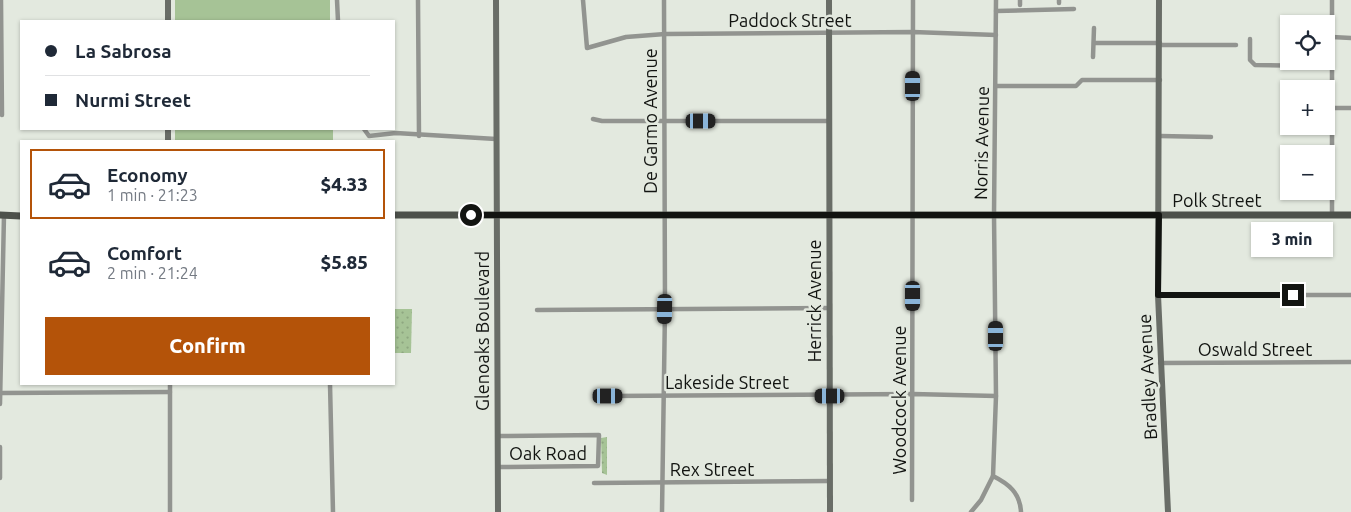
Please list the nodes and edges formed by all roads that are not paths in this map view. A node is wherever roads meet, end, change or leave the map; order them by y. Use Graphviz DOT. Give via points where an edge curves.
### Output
graph roads {
  1 [pos="1,0"];
  2 [pos="168,0"];
  3 [pos="337,0"];
  4 [pos="418,0"];
  5 [pos="496,0"];
  6 [pos="583,0"];
  7 [pos="664,0"];
  8 [pos="829,0"];
  9 [pos="912,0"];
  10 [pos="996,0"];
  11 [pos="1159,0"];
  12 [pos="1332,0"];
  13 [pos="1074,9"];
  14 [pos="996,10"];
  15 [pos="1332,15"];
  16 [pos="168,20"];
  17 [pos="338,20"];
  18 [pos="1094,28"];
  19 [pos="913,32"];
  20 [pos="665,34"];
  21 [pos="828,34"];
  22 [pos="996,35"];
  23 [pos="1335,37"];
  24 [pos="1351,38"];
  25 [pos="1250,39"];
  26 [pos="1094,43"];
  27 [pos="1160,44"];
  28 [pos="1236,46"];
  29 [pos="1093,57"];
  30 [pos="1280,65"];
  31 [pos="1160,80"];
  32 [pos="996,86"];
  33 [pos="1335,108"];
  34 [pos="1351,108"];
  35 [pos="2,115"];
  36 [pos="593,119"];
  37 [pos="664,120"];
  38 [pos="828,121"];
  39 [pos="365,130"];
  40 [pos="1332,135"];
  41 [pos="419,136"];
  42 [pos="1160,136"];
  43 [pos="1211,137"];
  44 [pos="496,139"];
  45 [pos="830,214"];
  46 [pos="912,214"];
  47 [pos="395,215"];
  48 [pos="497,215"];
  49 [pos="994,215"];
  50 [pos="1159,215"];
  51 [pos="1332,215"];
  52 [pos="1351,215"];
  53 [pos="2,216"];
  54 [pos="20,216"];
  55 [pos="663,216"];
  56 [pos="1158,295"];
  57 [pos="1351,295"];
  58 [pos="829,308"];
  59 [pos="665,309"];
  60 [pos="537,310"];
  61 [pos="1351,362"];
  62 [pos="1160,363"];
  63 [pos="170,385"];
  64 [pos="330,385"];
  65 [pos="170,392"];
  66 [pos="1,393"];
  67 [pos="913,394"];
  68 [pos="608,396"];
  69 [pos="664,396"];
  70 [pos="830,396"];
  71 [pos="996,396"];
  72 [pos="0,404"];
  73 [pos="498,436"];
  74 [pos="0,446"];
  75 [pos="498,467"];
  76 [pos="993,476"];
  77 [pos="1,478"];
  78 [pos="829,481"];
  79 [pos="594,483"];
  80 [pos="662,483"];
  81 [pos="912,500"];
  82 [pos="170,512"];
  83 [pos="333,512"];
  84 [pos="498,512"];
  85 [pos="662,512"];
  86 [pos="830,512"];
  87 [pos="971,512"];
  88 [pos="1021,512"];
  89 [pos="1168,512"];
  1 -- 35 [label="street"];
  2 -- 16 [label="street"];
  3 -- 17 [label="street"];
  4 -- 41 [label="street"];
  5 -- 44 [label="street, Glenoaks Boulevard"];
  6 -- 20 [label="street, Paddock Street" via="587,48 626,37"];
  7 -- 20 [label="street, De Garmo Avenue"];
  8 -- 21 [label="street, Herrick Avenue"];
  9 -- 19 [label="street, Woodcock Avenue"];
  10 -- 14 [label="street, Norris Avenue"];
  11 -- 27 [label="street, Bradley Avenue"];
  12 -- 15 [label="street"];
  13 -- 14 [label="street"];
  14 -- 22 [label="street, Norris Avenue"];
  18 -- 26 [label="street"];
  19 -- 21 [label="street, Paddock Street"];
  19 -- 22 [label="street, Paddock Street"];
  19 -- 46 [label="street, Woodcock Avenue"];
  20 -- 21 [label="street, Paddock Street"];
  20 -- 37 [label="street, De Garmo Avenue"];
  21 -- 38 [label="street, Herrick Avenue"];
  22 -- 32 [label="street, Norris Avenue"];
  23 -- 24 [label="street"];
  25 -- 30 [label="street" via="1250,60 1255,65"];
  26 -- 27 [label="street"];
  26 -- 29 [label="street"];
  27 -- 28 [label="street"];
  27 -- 31 [label="street, Bradley Avenue"];
  31 -- 32 [label="street" via="1082,80 1076,86"];
  31 -- 42 [label="street, Bradley Avenue"];
  32 -- 49 [label="street, Norris Avenue"];
  33 -- 34 [label="street"];
  36 -- 37 [label="street"];
  37 -- 38 [label="street"];
  37 -- 55 [label="street, De Garmo Avenue"];
  38 -- 45 [label="street, Herrick Avenue"];
  39 -- 41 [label="street" via="369,136 396,133"];
  40 -- 51 [label="street"];
  41 -- 44 [label="street"];
  42 -- 43 [label="street"];
  42 -- 50 [label="street, Bradley Avenue"];
  44 -- 48 [label="street, Glenoaks Boulevard"];
  45 -- 46 [label="main road, Polk Street"];
  45 -- 55 [label="main road, Polk Street"];
  45 -- 58 [label="street, Herrick Avenue"];
  46 -- 49 [label="main road, Polk Street"];
  46 -- 67 [label="street, Woodcock Avenue"];
  47 -- 48 [label="main road, Polk Street"];
  48 -- 55 [label="main road, Polk Street"];
  48 -- 73 [label="street, Glenoaks Boulevard"];
  49 -- 50 [label="main road, Polk Street"];
  49 -- 71 [label="street, Norris Avenue"];
  50 -- 51 [label="main road, Polk Street"];
  50 -- 56 [label="street, Bradley Avenue"];
  51 -- 52 [label="main road, Polk Street"];
  53 -- 54 [label="main road"];
  53 -- 66 [label="street"];
  55 -- 59 [label="street, De Garmo Avenue"];
  56 -- 57 [label="street"];
  56 -- 62 [label="street, Bradley Avenue"];
  58 -- 59 [label="street"];
  58 -- 70 [label="street, Herrick Avenue"];
  59 -- 60 [label="street"];
  59 -- 69 [label="street, De Garmo Avenue"];
  61 -- 62 [label="street, Oswald Street"];
  62 -- 89 [label="street, Bradley Avenue"];
  63 -- 65 [label="street"];
  64 -- 83 [label="street"];
  65 -- 66 [label="street"];
  65 -- 82 [label="street"];
  66 -- 72 [label="street"];
  67 -- 70 [label="street, Lakeside Street"];
  67 -- 71 [label="street, Lakeside Street"];
  67 -- 81 [label="street, Woodcock Avenue"];
  68 -- 69 [label="street, Lakeside Street"];
  69 -- 70 [label="street, Lakeside Street"];
  69 -- 80 [label="street, De Garmo Avenue"];
  70 -- 78 [label="street, Herrick Avenue"];
  71 -- 76 [label="street, Norris Avenue"];
  73 -- 75 [label="street, Glenoaks Boulevard"];
  73 -- 75 [label="street, Oak Road" via="599,435 598,466"];
  74 -- 77 [label="street"];
  75 -- 84 [label="street, Glenoaks Boulevard"];
  76 -- 87 [label="street"];
  76 -- 88 [label="street" via="1010,485 1021,502"];
  78 -- 80 [label="street, Rex Street"];
  78 -- 86 [label="street, Herrick Avenue"];
  79 -- 80 [label="street, Rex Street"];
  80 -- 85 [label="street, De Garmo Avenue"];
}
